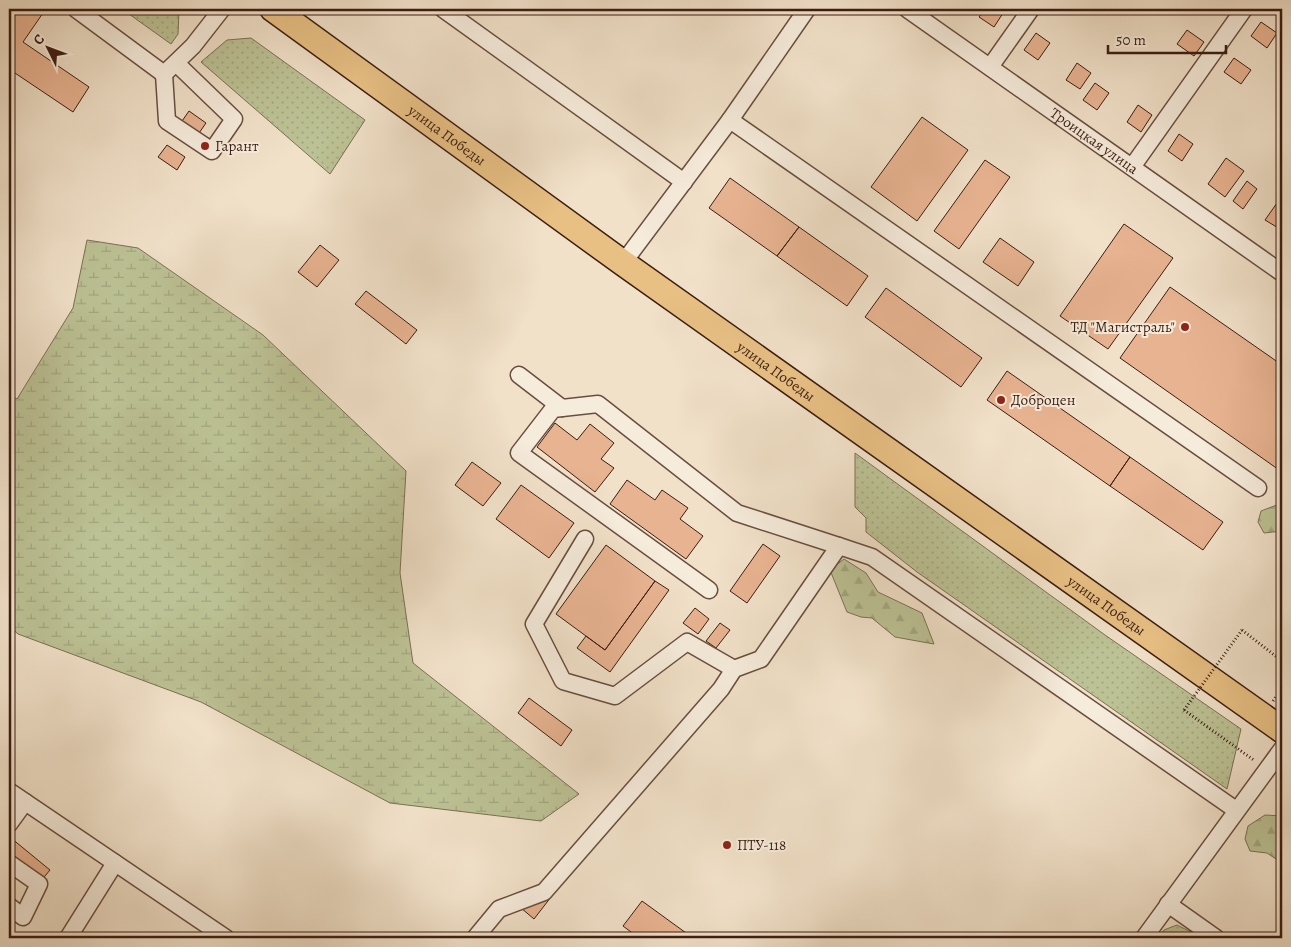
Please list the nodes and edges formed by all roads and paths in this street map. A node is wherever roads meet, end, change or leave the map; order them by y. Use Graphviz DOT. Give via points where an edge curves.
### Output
graph roads {
  1 [pos="76,9"];
  2 [pos="222,9"];
  3 [pos="273,9"];
  4 [pos="444,9"];
  5 [pos="807,9"];
  6 [pos="907,9"];
  7 [pos="1031,9"];
  8 [pos="1244,9"];
  9 [pos="990,67"];
  10 [pos="170,68"];
  11 [pos="730,120"];
  12 [pos="1132,167"];
  13 [pos="684,182"];
  14 [pos="624,263"];
  15 [pos="1281,268"];
  16 [pos="519,375"];
  17 [pos="562,408"];
  18 [pos="1258,488"];
  19 [pos="585,539"];
  20 [pos="839,546"];
  21 [pos="710,590"];
  22 [pos="1282,661"];
  23 [pos="734,669"];
  24 [pos="1282,688"];
  25 [pos="1277,705"];
  26 [pos="1282,730"];
  27 [pos="1282,749"];
  28 [pos="1267,769"];
  29 [pos="9,791"];
  30 [pos="25,802"];
  31 [pos="1236,810"];
  32 [pos="9,824"];
  33 [pos="9,863"];
  34 [pos="115,863"];
  35 [pos="1168,904"];
  36 [pos="9,906"];
  37 [pos="68,938"];
  38 [pos="226,938"];
  39 [pos="475,938"];
  40 [pos="1144,938"];
  41 [pos="1216,938"];
  1 -- 10 [label="street"];
  2 -- 10 [label="street" via="193,46"];
  3 -- 14 [label="highway, улица Победы"];
  4 -- 13 [label="street"];
  5 -- 11 [label="street"];
  6 -- 9 [label="street, Троицкая улица"];
  7 -- 9 [label="street"];
  8 -- 12 [label="street"];
  9 -- 12 [label="street, Троицкая улица"];
  10 -- 10 [label="street" via="167,121 212,151 234,119"];
  11 -- 13 [label="street"];
  11 -- 18 [label="street"];
  12 -- 15 [label="street, Троицкая улица"];
  13 -- 14 [label="street"];
  14 -- 26 [label="highway, улица Победы"];
  16 -- 17 [label="street"];
  17 -- 20 [label="street" via="598,404 737,513"];
  17 -- 21 [label="street" via="553,409 519,453"];
  19 -- 23 [label="street" via="534,624 563,681 615,696 687,642"];
  20 -- 23 [label="street" via="761,659"];
  20 -- 31 [label="street" via="872,557"];
  22 -- 28 [label="path, bridge" via="1242,630 1184,710"];
  23 -- 39 [label="street" via="721,690 544,892 498,908"];
  24 -- 25 [label="path" via="1272,702"];
  27 -- 28 [label="street"];
  28 -- 31 [label="street"];
  29 -- 30 [label="street"];
  30 -- 32 [label="street"];
  30 -- 34 [label="street"];
  31 -- 35 [label="street"];
  33 -- 36 [label="street" via="39,884 23,917"];
  34 -- 37 [label="street"];
  34 -- 38 [label="street"];
  35 -- 40 [label="street"];
  35 -- 41 [label="street"];
}
